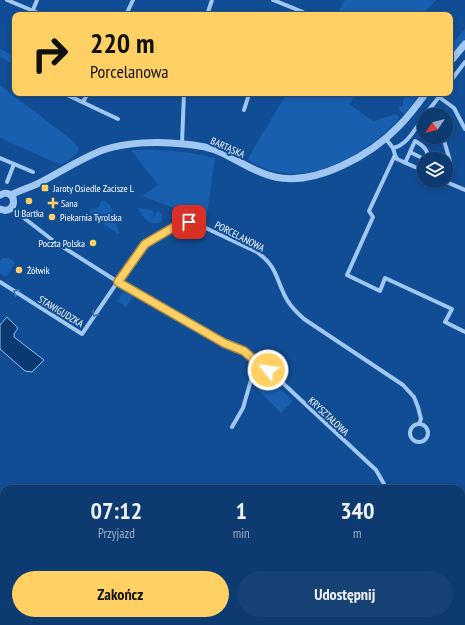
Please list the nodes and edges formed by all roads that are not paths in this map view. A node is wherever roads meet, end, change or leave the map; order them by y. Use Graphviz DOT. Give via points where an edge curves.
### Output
graph roads {
  1 [pos="7,0"];
  2 [pos="37,0"];
  3 [pos="133,0"];
  4 [pos="212,0"];
  5 [pos="273,0"];
  6 [pos="32,10"];
  7 [pos="36,12"];
  8 [pos="127,12"];
  9 [pos="207,12"];
  10 [pos="303,12"];
  11 [pos="465,44"];
  12 [pos="453,58"];
  13 [pos="464,64"];
  14 [pos="453,78"];
  15 [pos="70,96"];
  16 [pos="86,96"];
  17 [pos="184,96"];
  18 [pos="249,96"];
  19 [pos="424,96"];
  20 [pos="439,96"];
  21 [pos="441,96"];
  22 [pos="83,102"];
  23 [pos="431,108"];
  24 [pos="244,110"];
  25 [pos="118,119"];
  26 [pos="417,126"];
  27 [pos="465,129"];
  28 [pos="386,139"];
  29 [pos="182,143"];
  30 [pos="393,148"];
  31 [pos="410,152"];
  32 [pos="427,152"];
  33 [pos="394,155"];
  34 [pos="417,155"];
  35 [pos="0,158"];
  36 [pos="404,163"];
  37 [pos="14,164"];
  38 [pos="417,168"];
  39 [pos="33,172"];
  40 [pos="7,182"];
  41 [pos="453,185"];
  42 [pos="465,190"];
  43 [pos="0,195"];
  44 [pos="12,202"];
  45 [pos="1,210"];
  46 [pos="0,282"];
  47 [pos="118,282"];
  48 [pos="465,332"];
  49 [pos="257,369"];
  50 [pos="419,424"];
  51 [pos="232,427"];
  52 [pos="384,484"];
  1 -- 6 [label="street"];
  2 -- 6 [label="street"];
  3 -- 8 [label="street"];
  4 -- 9 [label="street"];
  5 -- 10 [label="street"];
  6 -- 7 [label="street"];
  11 -- 12 [label="street"];
  13 -- 14 [label="street"];
  15 -- 22 [label="street"];
  16 -- 22 [label="street"];
  17 -- 29 [label="street"];
  18 -- 24 [label="street"];
  19 -- 28 [label="street, BARTĄSKA"];
  20 -- 23 [label="street"];
  21 -- 27 [label="street" via="454,108"];
  22 -- 25 [label="street"];
  26 -- 30 [label="street" via="399,147"];
  28 -- 29 [label="street, BARTĄSKA" via="341,166 300,178 275,177 210,148"];
  28 -- 30 [label="street"];
  29 -- 44 [label="street, BARTĄSKA" via="144,143 102,150 36,184"];
  30 -- 33 [label="street"];
  31 -- 32 [label="street" via="415,141"];
  31 -- 34 [label="street"];
  31 -- 36 [label="street"];
  33 -- 36 [label="street"];
  33 -- 48 [label="street" via="369,211 373,217 348,275 380,291 385,278 452,309 445,322"];
  35 -- 37 [label="street"];
  36 -- 38 [label="street"];
  37 -- 39 [label="street"];
  37 -- 40 [label="street"];
  41 -- 42 [label="street"];
  43 -- 44 [label="street" via="6,193"];
  44 -- 45 [label="street, BARTĄSKA" via="6,210"];
  44 -- 47 [label="street" via="55,242"];
  47 -- 46 [label="street, STAWIGUDZKA, one-way" via="82,334"];
  47 -- 49 [label="street" via="224,343 244,351 252,358"];
  47 -- 50 [label="street, PORCELANOWA" via="145,244 179,224 195,223 226,237 266,258 275,270 284,296 300,316 404,385 418,406 421,419"];
  49 -- 51 [label="street" via="243,408"];
  49 -- 52 [label="street, KRYSZTAŁOWA" via="265,368 272,373 376,470"];
  50 -- 50 [label="street, PORCELANOWA" via="413,426 410,433 413,439 419,442 428,434 426,427"];
}
